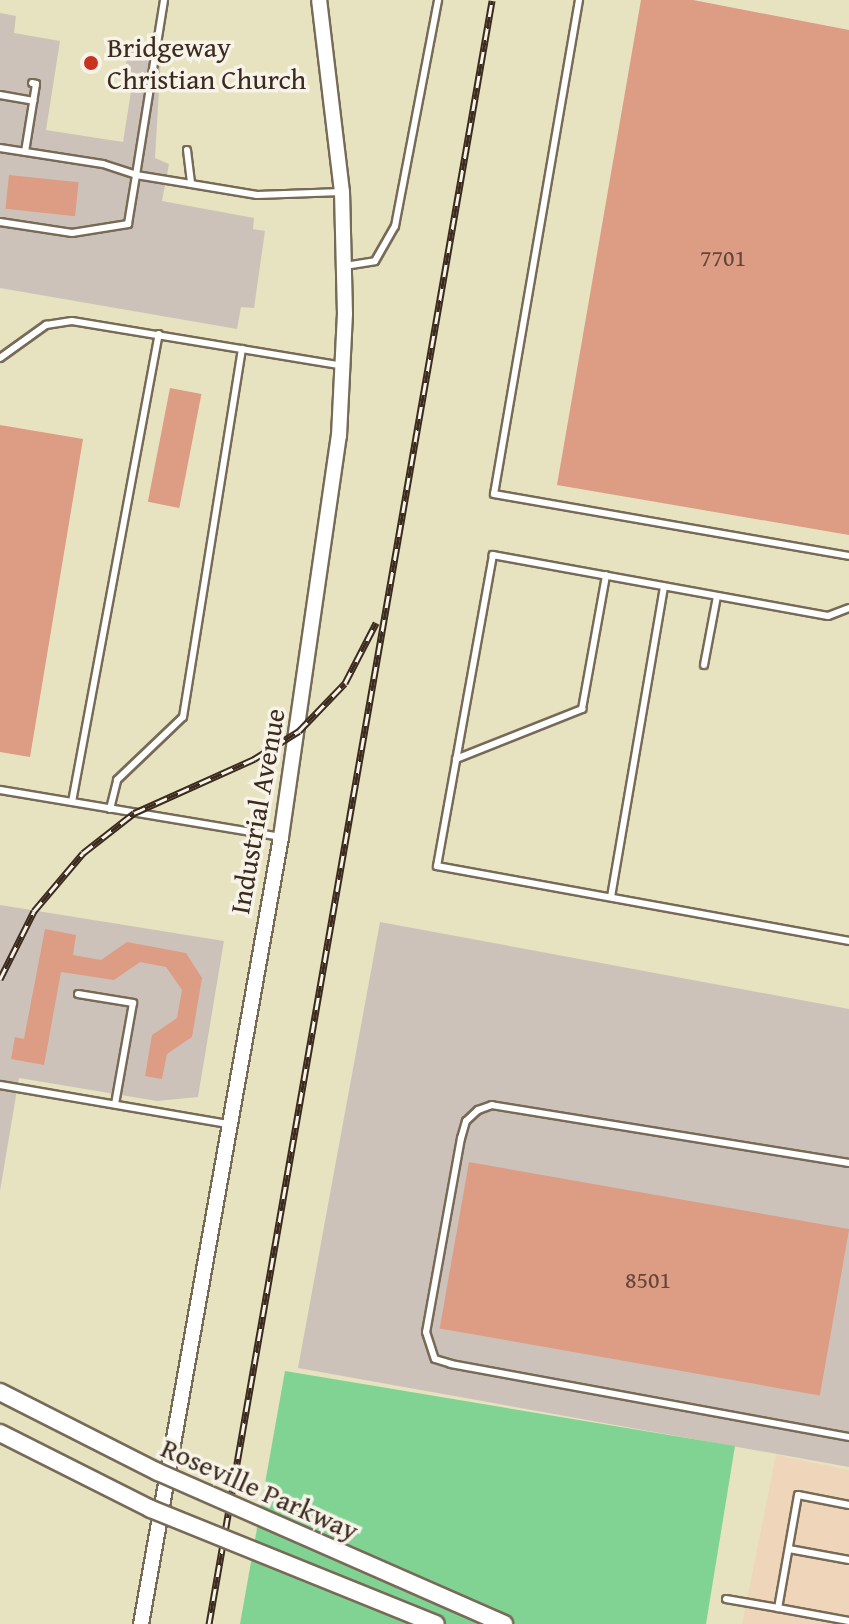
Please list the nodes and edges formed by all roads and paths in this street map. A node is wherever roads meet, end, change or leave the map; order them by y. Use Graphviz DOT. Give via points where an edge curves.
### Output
graph roads {
  1 [pos="164,0"];
  2 [pos="319,0"];
  3 [pos="438,0"];
  4 [pos="579,0"];
  5 [pos="32,83"];
  6 [pos="0,95"];
  7 [pos="33,101"];
  8 [pos="0,148"];
  9 [pos="187,150"];
  10 [pos="25,152"];
  11 [pos="136,175"];
  12 [pos="191,184"];
  13 [pos="342,192"];
  14 [pos="0,222"];
  15 [pos="345,266"];
  16 [pos="159,334"];
  17 [pos="242,349"];
  18 [pos="0,358"];
  19 [pos="343,366"];
  20 [pos="849,556"];
  21 [pos="606,575"];
  22 [pos="664,586"];
  23 [pos="717,596"];
  24 [pos="849,608"];
  25 [pos="704,665"];
  26 [pos="456,759"];
  27 [pos="0,790"];
  28 [pos="72,802"];
  29 [pos="110,809"];
  30 [pos="281,837"];
  31 [pos="611,897"];
  32 [pos="849,941"];
  33 [pos="78,994"];
  34 [pos="0,1085"];
  35 [pos="115,1104"];
  36 [pos="228,1124"];
  37 [pos="849,1163"];
  38 [pos="0,1392"];
  39 [pos="0,1433"];
  40 [pos="849,1437"];
  41 [pos="849,1505"];
  42 [pos="789,1549"];
  43 [pos="849,1560"];
  44 [pos="726,1599"];
  45 [pos="778,1608"];
  46 [pos="849,1621"];
  47 [pos="141,1624"];
  48 [pos="436,1624"];
  49 [pos="504,1624"];
  1 -- 11 [label="lane"];
  2 -- 13 [label="street, Industrial Avenue"];
  3 -- 15 [label="lane" via="395,226 375,261"];
  4 -- 20 [label="lane" via="494,494"];
  5 -- 7 [label="lane"];
  6 -- 7 [label="lane"];
  7 -- 10 [label="lane"];
  8 -- 10 [label="lane"];
  9 -- 12 [label="lane"];
  10 -- 11 [label="lane" via="103,164"];
  11 -- 12 [label="lane"];
  11 -- 14 [label="lane" via="128,224 72,233"];
  12 -- 13 [label="lane" via="257,195"];
  13 -- 15 [label="street, Industrial Avenue"];
  15 -- 19 [label="street, Industrial Avenue"];
  16 -- 17 [label="lane"];
  16 -- 18 [label="lane" via="58,321"];
  16 -- 28 [label="lane"];
  17 -- 19 [label="lane"];
  17 -- 29 [label="lane" via="183,717 117,780"];
  19 -- 30 [label="street, Industrial Avenue" via="332,488"];
  21 -- 22 [label="lane"];
  21 -- 26 [label="lane" via="582,709"];
  21 -- 26 [label="lane" via="493,555"];
  22 -- 23 [label="lane"];
  22 -- 31 [label="lane"];
  23 -- 24 [label="lane" via="828,616"];
  23 -- 25 [label="lane"];
  26 -- 31 [label="lane" via="437,866"];
  27 -- 28 [label="lane"];
  28 -- 29 [label="lane"];
  29 -- 30 [label="lane"];
  30 -- 36 [label="street, Industrial Avenue"];
  31 -- 32 [label="lane"];
  33 -- 35 [label="lane" via="133,1003"];
  34 -- 35 [label="lane"];
  35 -- 36 [label="lane"];
  36 -- 47 [label="street, Industrial Avenue"];
  37 -- 40 [label="lane" via="492,1105 478,1110 466,1121 461,1138 426,1332 435,1359 451,1364"];
  38 -- 49 [label="main road, Roseville Parkway, bridge" via="171,1478"];
  39 -- 48 [label="main road, Roseville Parkway, bridge" via="151,1509"];
  41 -- 42 [label="lane" via="798,1495"];
  42 -- 43 [label="lane"];
  42 -- 45 [label="lane"];
  44 -- 45 [label="lane"];
  45 -- 46 [label="lane"];
}
